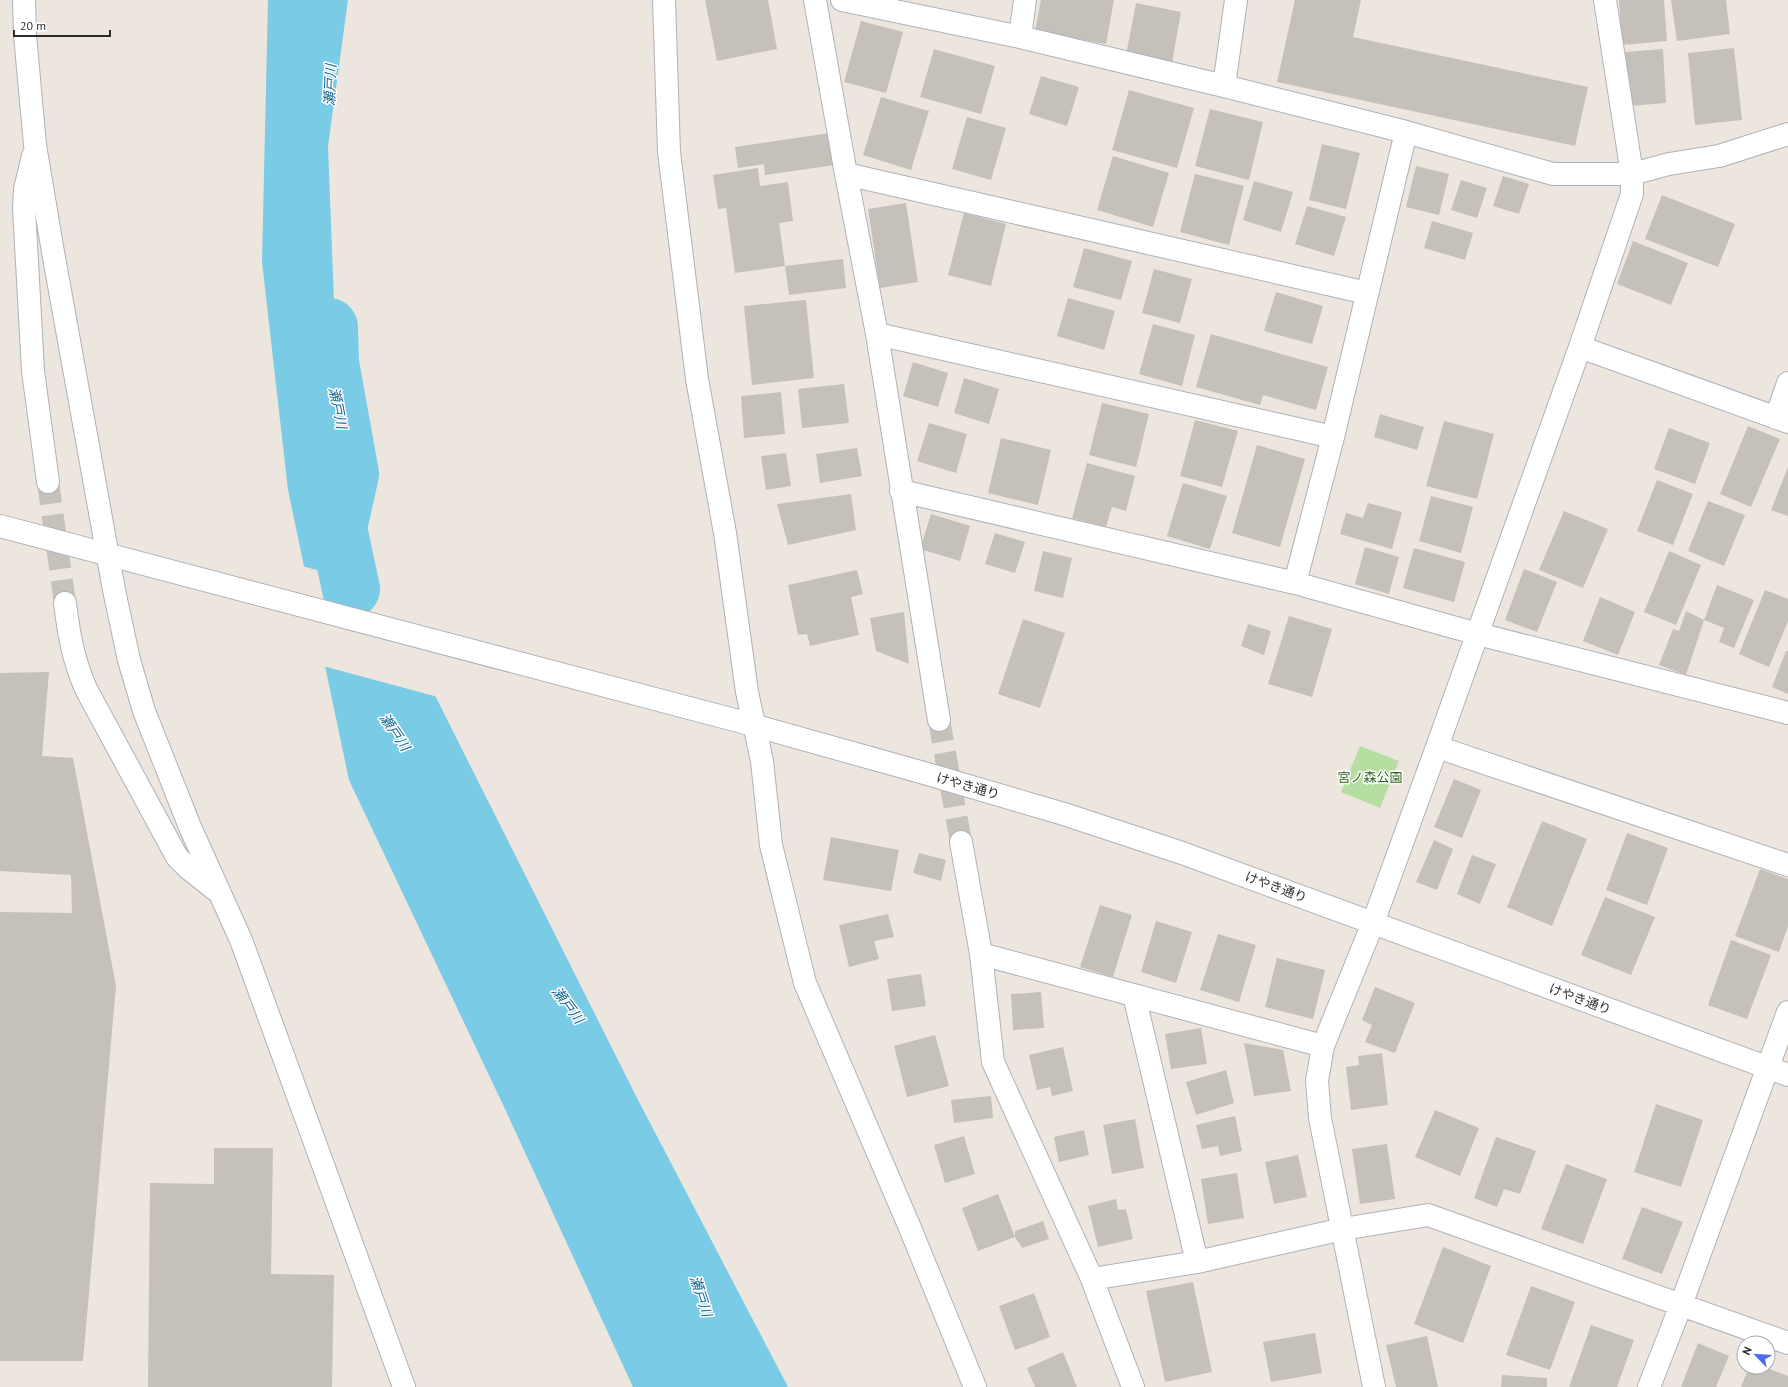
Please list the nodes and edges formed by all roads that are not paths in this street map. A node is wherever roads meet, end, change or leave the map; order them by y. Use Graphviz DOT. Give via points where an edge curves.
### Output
graph roads {
  1 [pos="24,0"];
  2 [pos="664,0"];
  3 [pos="815,0"];
  4 [pos="842,0"];
  5 [pos="1026,0"];
  6 [pos="1236,0"];
  7 [pos="1605,0"];
  8 [pos="1020,37"];
  9 [pos="1224,86"];
  10 [pos="1406,132"];
  11 [pos="1788,134"];
  12 [pos="35,145"];
  13 [pos="846,174"];
  14 [pos="1632,174"];
  15 [pos="1367,293"];
  16 [pos="877,334"];
  17 [pos="1580,347"];
  18 [pos="1788,383"];
  19 [pos="1782,420"];
  20 [pos="1333,437"];
  21 [pos="48,482"];
  22 [pos="901,491"];
  23 [pos="0,526"];
  24 [pos="116,556"];
  25 [pos="1294,583"];
  26 [pos="64,603"];
  27 [pos="1478,634"];
  28 [pos="1788,713"];
  29 [pos="939,720"];
  30 [pos="748,724"];
  31 [pos="1437,747"];
  32 [pos="961,842"];
  33 [pos="1788,865"];
  34 [pos="220,893"];
  35 [pos="1373,923"];
  36 [pos="981,954"];
  37 [pos="1134,995"];
  38 [pos="1788,1012"];
  39 [pos="1323,1046"];
  40 [pos="1768,1068"];
  41 [pos="1788,1075"];
  42 [pos="1343,1229"];
  43 [pos="1197,1262"];
  44 [pos="1092,1279"];
  45 [pos="1681,1305"];
  46 [pos="1788,1343"];
  47 [pos="404,1387"];
  48 [pos="975,1387"];
  49 [pos="1133,1387"];
  50 [pos="1374,1387"];
  51 [pos="1648,1387"];
  1 -- 12 [label="street"];
  2 -- 30 [label="street" via="669,152 696,371 725,533 747,692"];
  3 -- 13 [label="street"];
  4 -- 8 [label="street"];
  5 -- 8 [label="street"];
  6 -- 9 [label="street"];
  7 -- 14 [label="street"];
  8 -- 9 [label="street"];
  9 -- 10 [label="street"];
  10 -- 14 [label="street" via="1553,174"];
  10 -- 15 [label="street"];
  11 -- 14 [label="street" via="1719,156 1669,164"];
  12 -- 21 [label="street" via="25,189 24,208 33,371"];
  12 -- 24 [label="street" via="53,252"];
  13 -- 15 [label="street"];
  13 -- 16 [label="street"];
  14 -- 17 [label="street" via="1632,194"];
  15 -- 20 [label="street"];
  16 -- 20 [label="street"];
  16 -- 22 [label="street"];
  17 -- 19 [label="street"];
  17 -- 27 [label="street"];
  18 -- 19 [label="street"];
  20 -- 25 [label="street"];
  22 -- 25 [label="street"];
  22 -- 29 [label="street"];
  23 -- 24 [label="street, けやき通り"];
  24 -- 30 [label="street, けやき通り"];
  24 -- 34 [label="street" via="129,660 144,711 190,827"];
  25 -- 27 [label="street"];
  26 -- 34 [label="street" via="76,666 86,689 177,857"];
  27 -- 28 [label="street"];
  27 -- 31 [label="street"];
  30 -- 35 [label="street, けやき通り" via="917,770 1064,814 1182,853"];
  30 -- 48 [label="street" via="762,761 771,845 805,983"];
  31 -- 33 [label="street"];
  31 -- 35 [label="street"];
  32 -- 36 [label="street"];
  34 -- 47 [label="street" via="241,940"];
  35 -- 39 [label="street"];
  35 -- 40 [label="street, けやき通り"];
  36 -- 37 [label="street"];
  36 -- 44 [label="street" via="993,1062"];
  37 -- 39 [label="street"];
  37 -- 43 [label="street"];
  38 -- 40 [label="street"];
  39 -- 42 [label="street" via="1317,1081 1320,1118"];
  40 -- 41 [label="street, けやき通り"];
  40 -- 45 [label="street"];
  42 -- 43 [label="street"];
  42 -- 45 [label="street" via="1428,1215"];
  42 -- 50 [label="street"];
  43 -- 44 [label="street"];
  44 -- 49 [label="street"];
  45 -- 46 [label="street"];
  45 -- 51 [label="street"];
}
